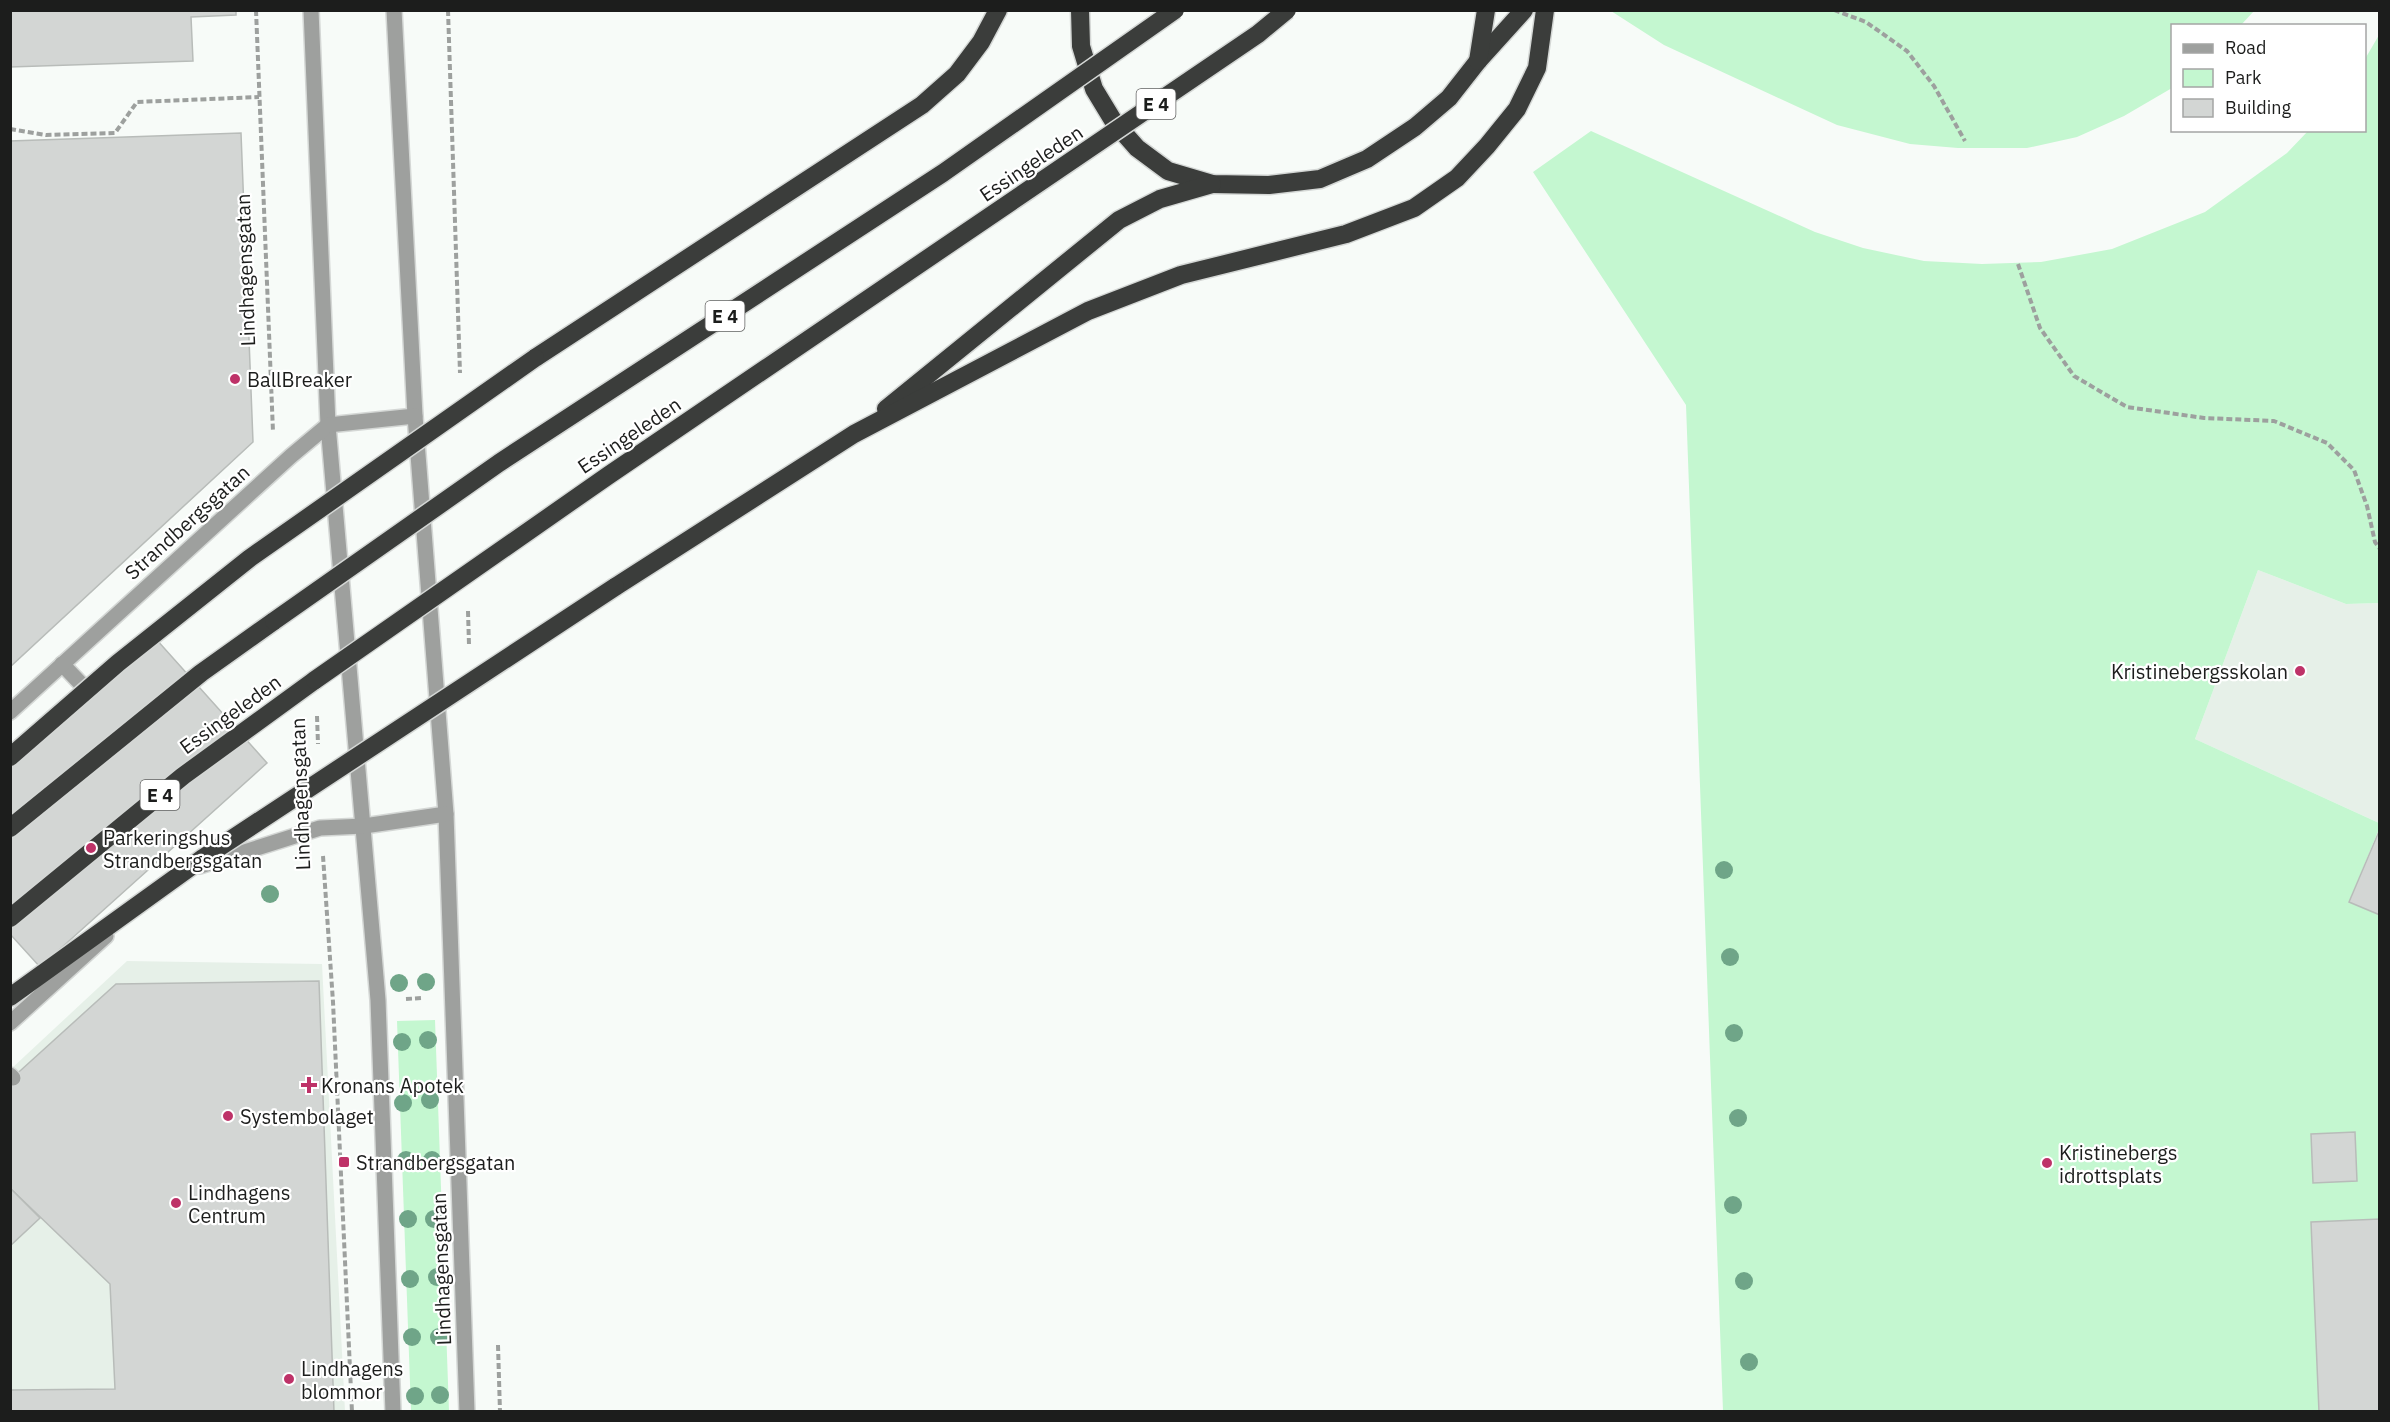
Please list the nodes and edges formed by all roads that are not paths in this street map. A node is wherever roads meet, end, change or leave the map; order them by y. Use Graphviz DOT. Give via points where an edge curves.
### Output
graph roads {
  1 [pos="311,10"];
  2 [pos="394,10"];
  3 [pos="998,10"];
  4 [pos="1080,10"];
  5 [pos="1175,10"];
  6 [pos="1287,10"];
  7 [pos="1486,10"];
  8 [pos="1524,10"];
  9 [pos="1545,10"];
  10 [pos="1478,61"];
  11 [pos="1212,184"];
  12 [pos="415,416"];
  13 [pos="328,425"];
  14 [pos="854,434"];
  15 [pos="62,664"];
  16 [pos="83,686"];
  17 [pos="10,712"];
  18 [pos="10,757"];
  19 [pos="446,814"];
  20 [pos="364,826"];
  21 [pos="10,828"];
  22 [pos="10,918"];
  23 [pos="10,997"];
  24 [pos="10,1023"];
  25 [pos="393,1412"];
  26 [pos="466,1412"];
  1 -- 13 [label="street"];
  2 -- 12 [label="street, Lindhagensgatan"];
  3 -- 18 [label="highway, bridge" via="957,74 922,105 535,358 250,558 118,663"];
  4 -- 11 [label="highway, bridge" via="1081,46 1090,78 1114,122 1137,148 1168,171"];
  5 -- 21 [label="highway, Essingeleden / E 4, bridge" via="943,173 499,463 201,673"];
  6 -- 22 [label="highway, Essingeleden / E 4, bridge" via="1190,81 609,475 315,680 183,776"];
  7 -- 10 [label="highway"];
  8 -- 10 [label="highway"];
  9 -- 14 [label="highway" via="1537,68 1517,109 1457,178 1414,208 1346,234 1181,275 1088,311"];
  10 -- 11 [label="highway" via="1449,98 1367,159 1320,179 1269,185"];
  11 -- 14 [label="highway" via="1160,199 1119,220"];
  12 -- 13 [label="street"];
  12 -- 19 [label="street, Lindhagensgatan"];
  13 -- 15 [label="street, Strandbergsgatan"];
  13 -- 20 [label="street"];
  14 -- 23 [label="highway, bridge" via="203,858"];
  15 -- 16 [label="street"];
  15 -- 17 [label="street, Strandbergsgatan"];
  19 -- 20 [label="street"];
  19 -- 26 [label="street, Lindhagensgatan"];
  20 -- 24 [label="street" via="320,828 202,865 108,935"];
  20 -- 25 [label="street" via="378,1000"];
}
